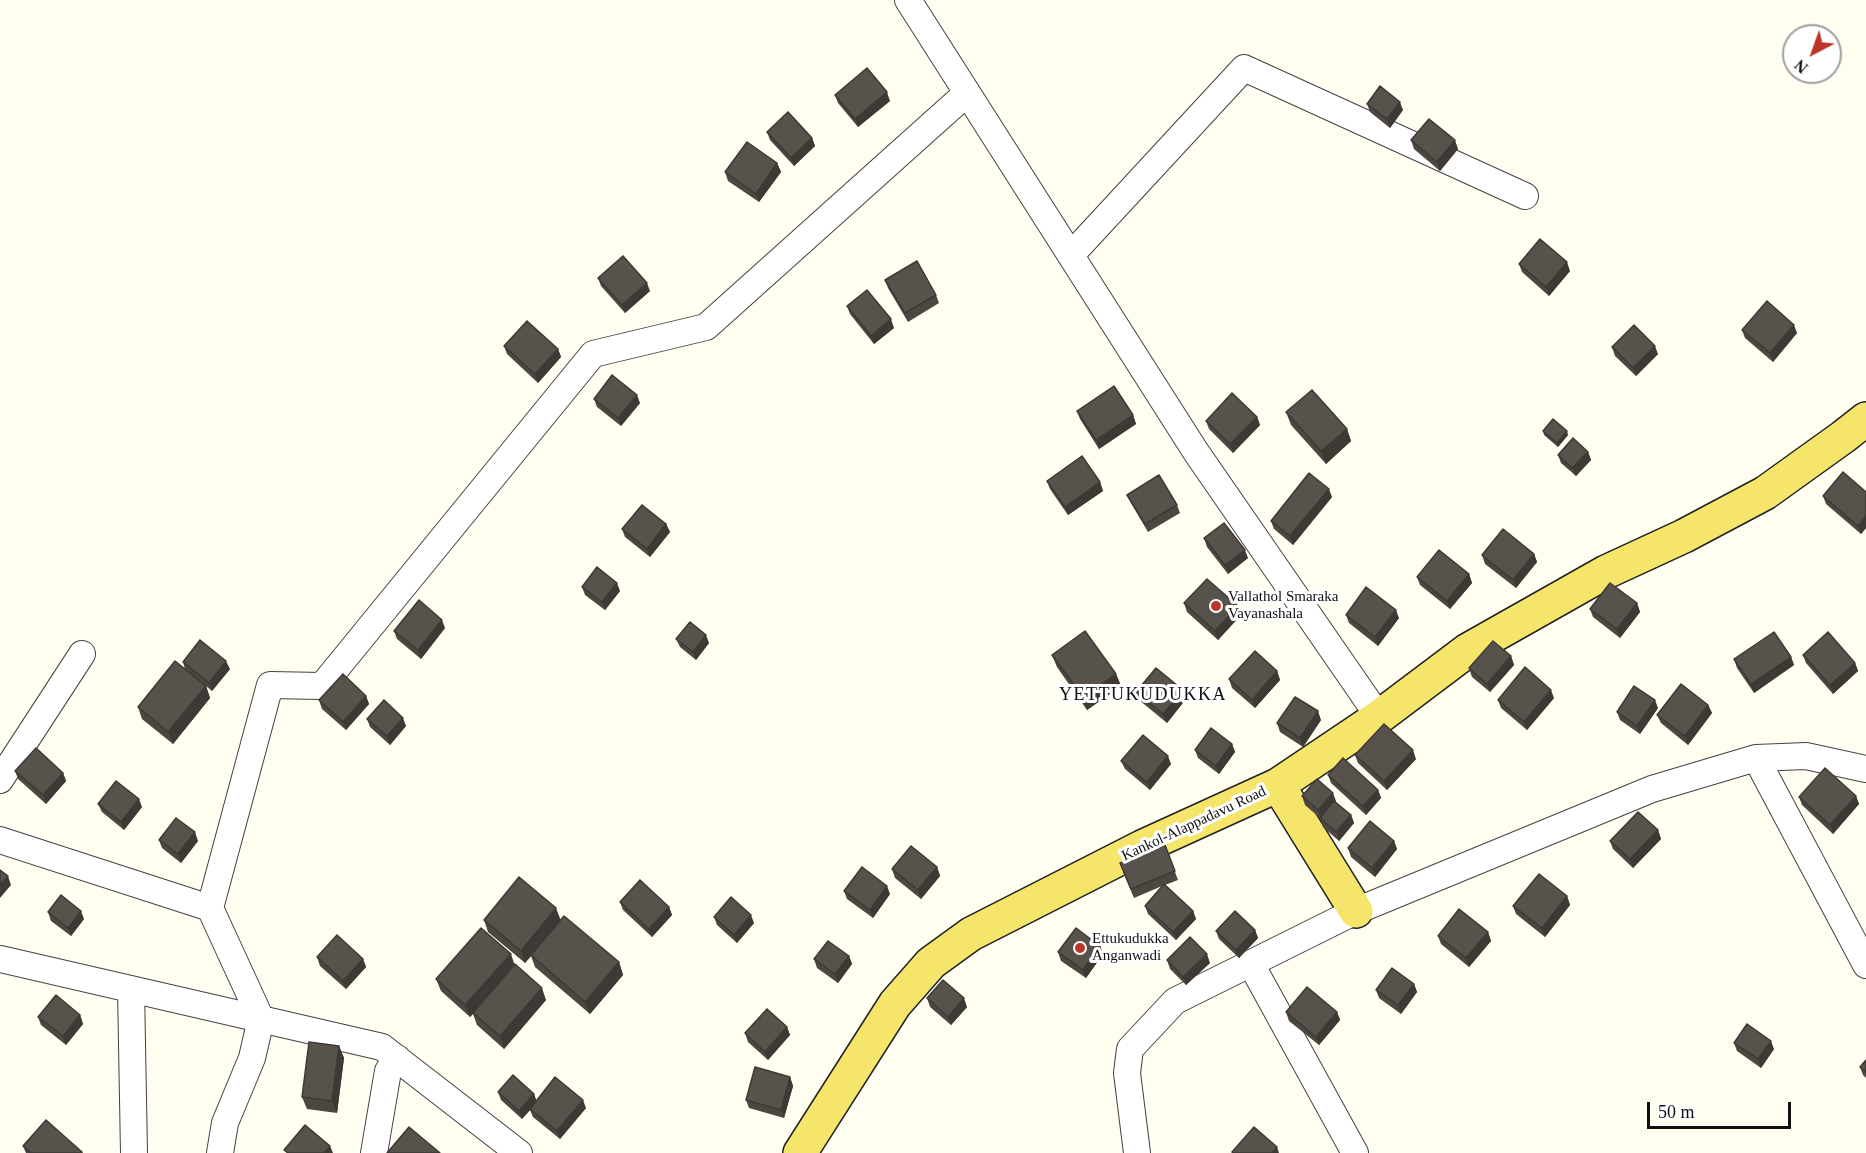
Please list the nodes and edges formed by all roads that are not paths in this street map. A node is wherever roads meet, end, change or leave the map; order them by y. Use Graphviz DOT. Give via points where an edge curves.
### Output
graph roads {
  1 [pos="908,0"];
  2 [pos="967,93"];
  3 [pos="1525,196"];
  4 [pos="1071,255"];
  5 [pos="1866,419"];
  6 [pos="82,654"];
  7 [pos="1379,717"];
  8 [pos="1756,758"];
  9 [pos="1866,769"];
  10 [pos="0,780"];
  11 [pos="1278,785"];
  12 [pos="0,840"];
  13 [pos="210,908"];
  14 [pos="1356,911"];
  15 [pos="0,959"];
  16 [pos="1251,964"];
  17 [pos="1866,965"];
  18 [pos="131,989"];
  19 [pos="261,1019"];
  20 [pos="397,1058"];
  21 [pos="134,1153"];
  22 [pos="219,1153"];
  23 [pos="374,1153"];
  24 [pos="519,1153"];
  25 [pos="800,1153"];
  26 [pos="1137,1153"];
  27 [pos="1355,1153"];
  1 -- 2 [label="street"];
  2 -- 4 [label="street"];
  2 -- 13 [label="street" via="706,327 593,354 322,686 270,685"];
  3 -- 4 [label="street" via="1244,68"];
  4 -- 7 [label="street" via="1196,452"];
  5 -- 7 [label="main road" via="1765,493 1606,572 1468,650"];
  6 -- 10 [label="street"];
  7 -- 11 [label="main road"];
  8 -- 9 [label="street" via="1806,756"];
  8 -- 14 [label="street" via="1652,789"];
  8 -- 17 [label="street"];
  11 -- 14 [label="main road, Kankol-Alappadavu Road"];
  11 -- 25 [label="main road, Kankol-Alappadavu Road" via="1142,847 971,934 931,963 895,1004"];
  12 -- 13 [label="street"];
  13 -- 19 [label="street"];
  14 -- 16 [label="street"];
  15 -- 18 [label="street"];
  16 -- 26 [label="street" via="1175,1001 1130,1049 1127,1073"];
  16 -- 27 [label="street"];
  18 -- 19 [label="street"];
  18 -- 21 [label="street"];
  19 -- 20 [label="street" via="382,1047"];
  19 -- 22 [label="street" via="252,1059 225,1123"];
  20 -- 23 [label="street" via="388,1071"];
  20 -- 24 [label="street"];
}
